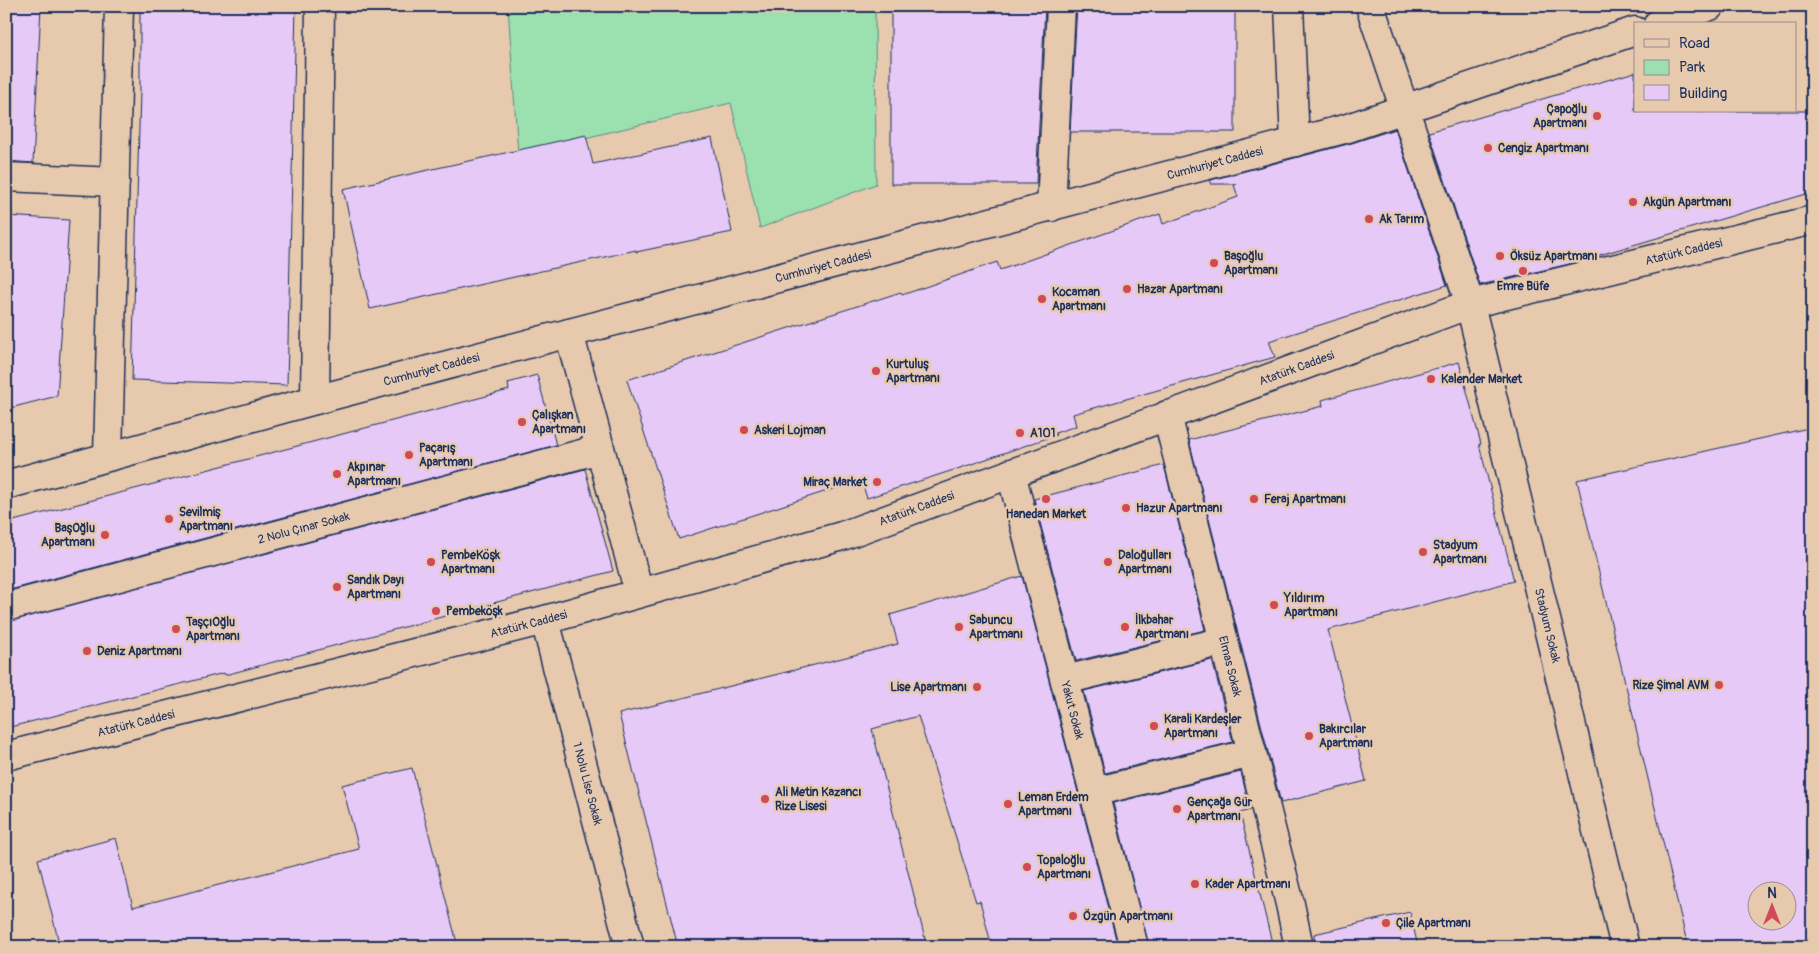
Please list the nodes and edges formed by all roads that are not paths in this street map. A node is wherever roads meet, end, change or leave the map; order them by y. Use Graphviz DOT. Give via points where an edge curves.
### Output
graph roads {
  1 [pos="119,6"];
  2 [pos="320,6"];
  3 [pos="1061,6"];
  4 [pos="1289,6"];
  5 [pos="1370,6"];
  6 [pos="1710,6"];
  7 [pos="1664,22"];
  8 [pos="1634,31"];
  9 [pos="1404,109"];
  10 [pos="1295,142"];
  11 [pos="6,177"];
  12 [pos="114,182"];
  13 [pos="1050,207"];
  14 [pos="1813,220"];
  15 [pos="1470,304"];
  16 [pos="569,333"];
  17 [pos="315,400"];
  18 [pos="1167,416"];
  19 [pos="600,450"];
  20 [pos="108,456"];
  21 [pos="1011,473"];
  22 [pos="6,484"];
  23 [pos="638,594"];
  24 [pos="6,607"];
  25 [pos="545,620"];
  26 [pos="1224,641"];
  27 [pos="1065,680"];
  28 [pos="1252,753"];
  29 [pos="6,756"];
  30 [pos="1094,792"];
  31 [pos="630,947"];
  32 [pos="1134,947"];
  33 [pos="1299,947"];
  34 [pos="1625,947"];
  1 -- 12 [label="street"];
  2 -- 17 [label="street"];
  3 -- 13 [label="street"];
  4 -- 10 [label="street"];
  5 -- 9 [label="street, Stadyum Sokak"];
  6 -- 7 [label="street"];
  8 -- 9 [label="street, Cumhuriyet Caddesi"];
  9 -- 10 [label="street, Cumhuriyet Caddesi"];
  9 -- 15 [label="street, Stadyum Sokak"];
  10 -- 13 [label="street, Cumhuriyet Caddesi"];
  11 -- 12 [label="street"];
  12 -- 20 [label="street"];
  13 -- 16 [label="street, Cumhuriyet Caddesi"];
  14 -- 15 [label="street, Atatürk Caddesi"];
  15 -- 18 [label="street, Atatürk Caddesi"];
  15 -- 34 [label="street, Stadyum Sokak"];
  16 -- 17 [label="street, Cumhuriyet Caddesi"];
  16 -- 19 [label="street"];
  17 -- 20 [label="street, Cumhuriyet Caddesi"];
  18 -- 21 [label="street, Atatürk Caddesi"];
  18 -- 26 [label="street, Elmas Sokak"];
  19 -- 23 [label="street"];
  19 -- 24 [label="street, 2 Nolu Çınar Sokak"];
  20 -- 22 [label="street, Cumhuriyet Caddesi"];
  21 -- 23 [label="street, Atatürk Caddesi" via="842,536"];
  21 -- 27 [label="street, Yakut Sokak"];
  23 -- 25 [label="street, Atatürk Caddesi"];
  25 -- 29 [label="street, Atatürk Caddesi"];
  25 -- 31 [label="street, 1 Nolu Lise Sokak"];
  26 -- 27 [label="street"];
  26 -- 28 [label="street, Elmas Sokak"];
  27 -- 30 [label="street, Yakut Sokak"];
  28 -- 30 [label="street"];
  28 -- 33 [label="street, Elmas Sokak"];
  30 -- 32 [label="street, Yakut Sokak"];
}
